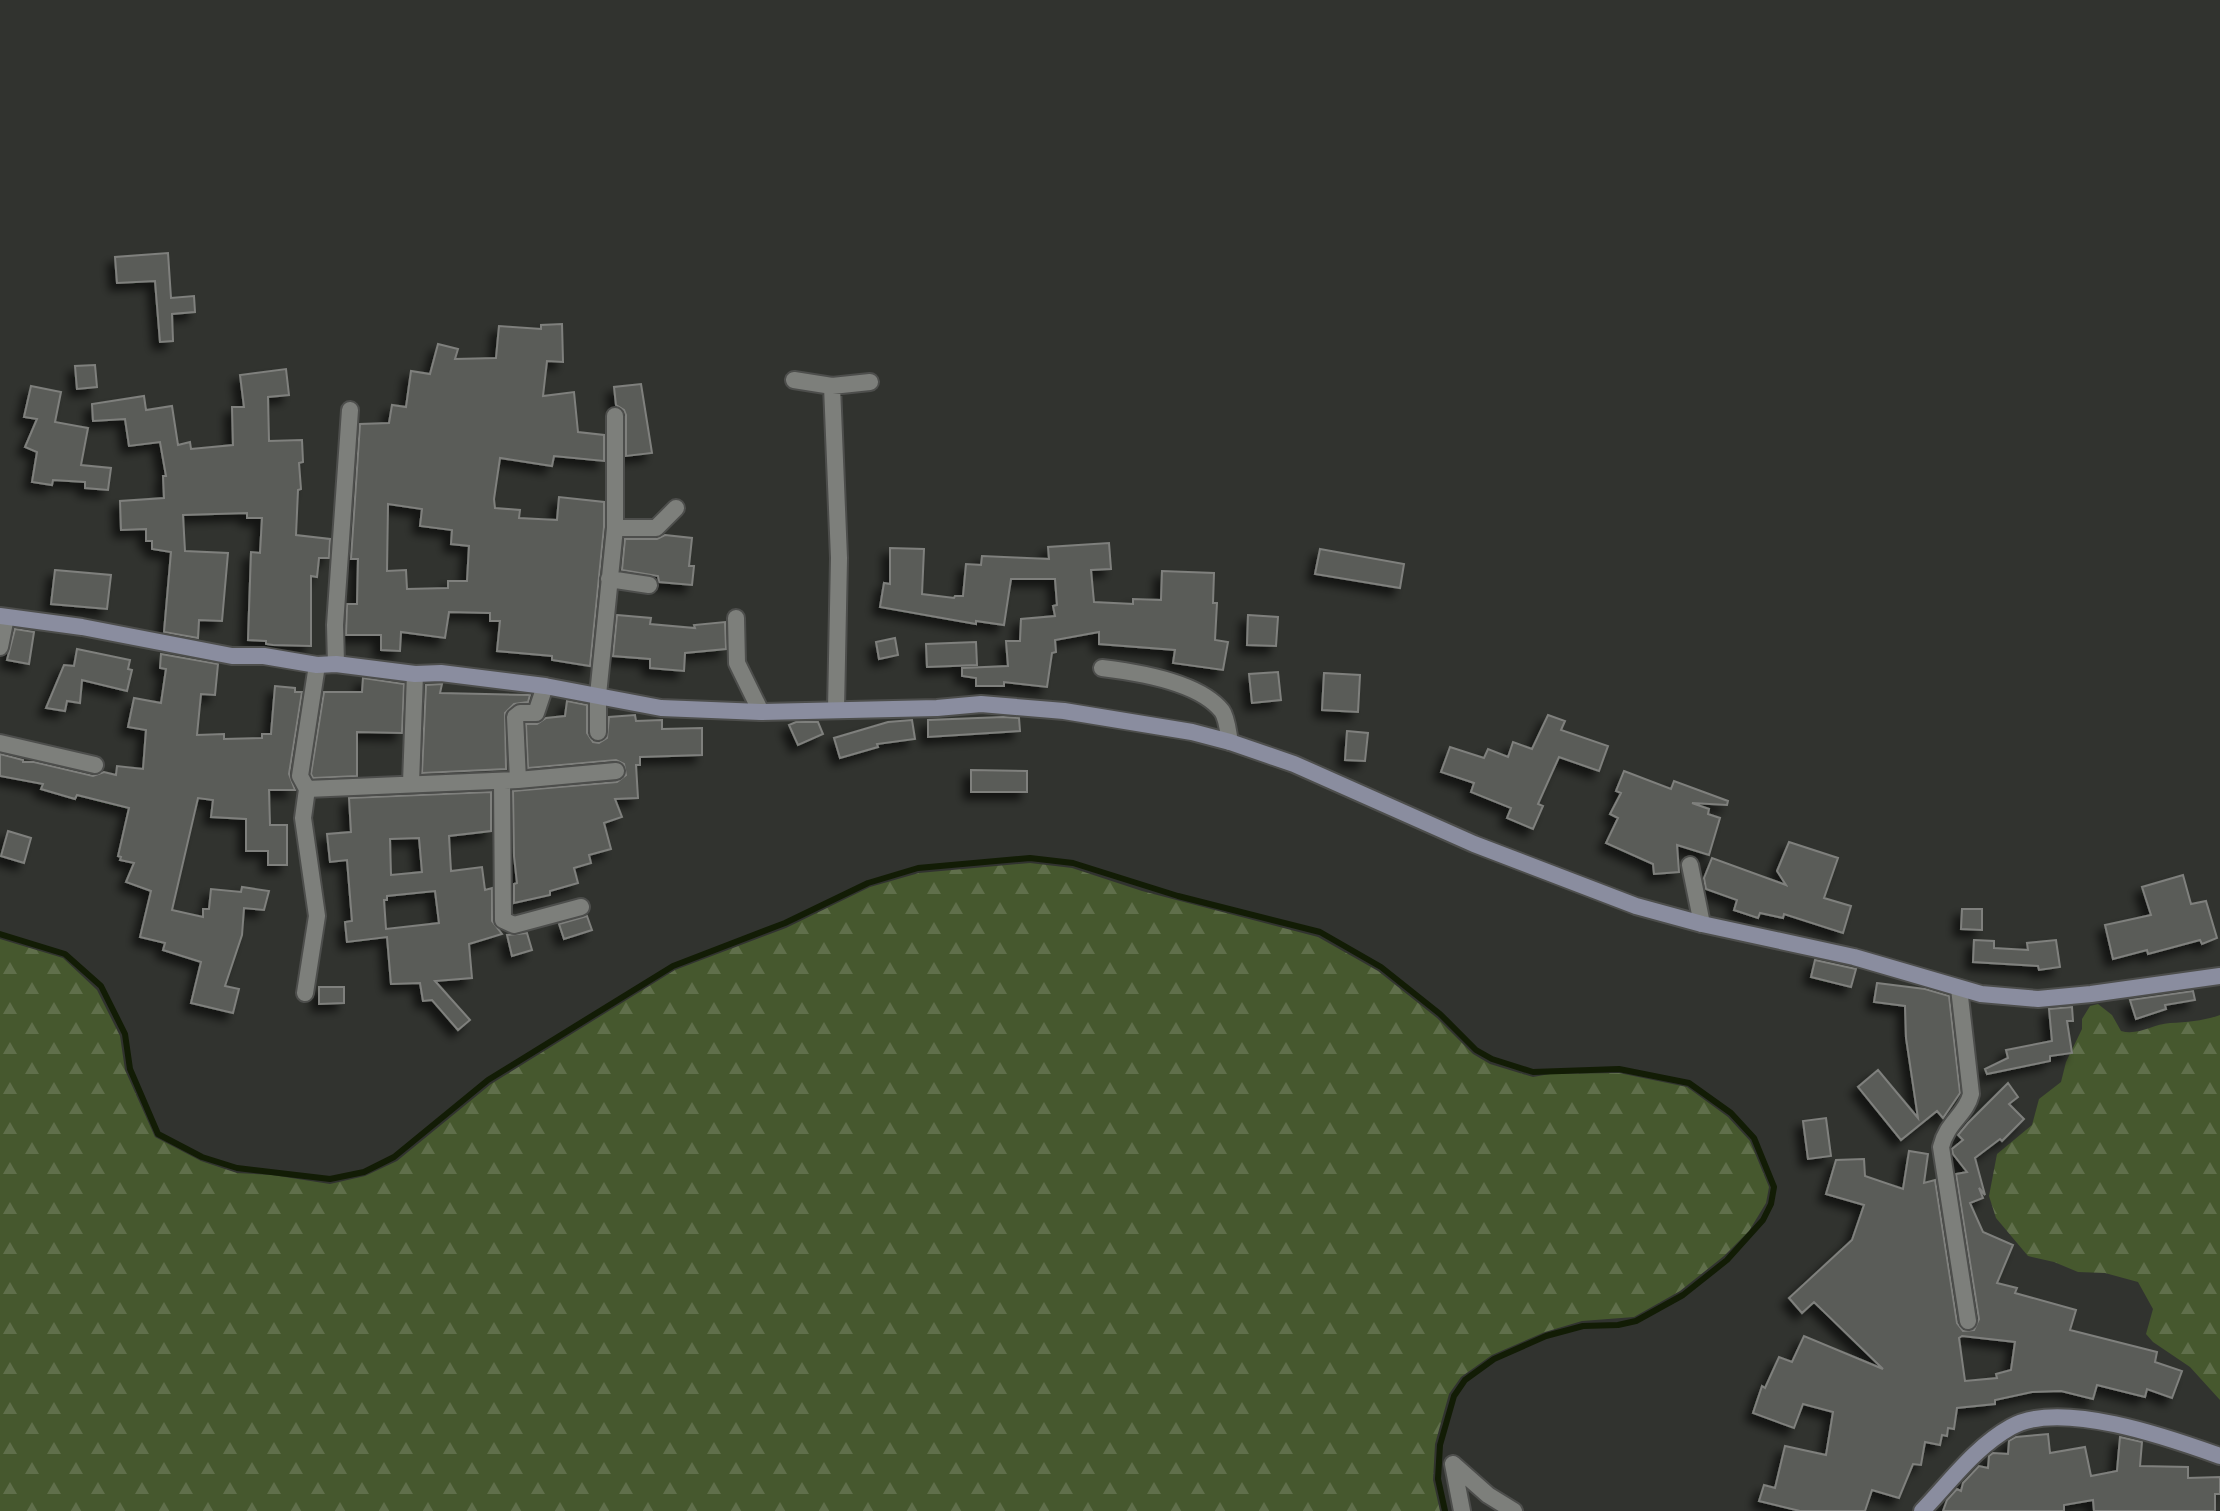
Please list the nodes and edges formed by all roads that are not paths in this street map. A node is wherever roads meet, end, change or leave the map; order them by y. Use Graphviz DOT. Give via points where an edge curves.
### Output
graph roads {
  1 [pos="794,380"];
  2 [pos="870,382"];
  3 [pos="832,386"];
  4 [pos="350,410"];
  5 [pos="615,416"];
  6 [pos="676,508"];
  7 [pos="615,528"];
  8 [pos="609,579"];
  9 [pos="649,585"];
  10 [pos="3,616"];
  11 [pos="736,618"];
  12 [pos="0,647"];
  13 [pos="336,664"];
  14 [pos="317,665"];
  15 [pos="1102,668"];
  16 [pos="415,674"];
  17 [pos="545,686"];
  18 [pos="598,695"];
  19 [pos="836,709"];
  20 [pos="761,712"];
  21 [pos="598,732"];
  22 [pos="1230,742"];
  23 [pos="0,743"];
  24 [pos="95,765"];
  25 [pos="616,771"];
  26 [pos="510,780"];
  27 [pos="411,783"];
  28 [pos="307,789"];
  29 [pos="1690,865"];
  30 [pos="581,907"];
  31 [pos="1702,924"];
  32 [pos="2220,976"];
  33 [pos="1959,988"];
  34 [pos="305,993"];
  35 [pos="1968,1321"];
  36 [pos="2220,1456"];
  37 [pos="1462,1511"];
  38 [pos="1514,1511"];
  39 [pos="1922,1511"];
  1 -- 3 [label="street"];
  2 -- 3 [label="street"];
  3 -- 19 [label="street" via="839,558"];
  4 -- 13 [label="street"];
  5 -- 7 [label="street"];
  6 -- 7 [label="street" via="656,528"];
  7 -- 8 [label="street"];
  8 -- 9 [label="street"];
  8 -- 18 [label="street"];
  10 -- 12 [label="street"];
  10 -- 14 [label="street" via="232,656"];
  11 -- 20 [label="street" via="737,663"];
  13 -- 14 [label="street"];
  13 -- 16 [label="street"];
  14 -- 28 [label="street" via="300,771"];
  15 -- 22 [label="street" via="1153,676 1201,696 1224,714"];
  16 -- 17 [label="street"];
  16 -- 27 [label="street"];
  17 -- 18 [label="street"];
  17 -- 26 [label="street" via="536,713 515,717"];
  18 -- 20 [label="street" via="661,708"];
  18 -- 21 [label="street"];
  19 -- 20 [label="street"];
  19 -- 22 [label="street" via="1021,706"];
  22 -- 31 [label="street" via="1294,764 1474,844 1636,906"];
  23 -- 24 [label="street"];
  25 -- 26 [label="street"];
  26 -- 27 [label="street"];
  26 -- 30 [label="street" via="503,920 514,925"];
  27 -- 28 [label="street"];
  28 -- 34 [label="street" via="303,818 317,916"];
  29 -- 31 [label="street"];
  31 -- 33 [label="street" via="1854,957"];
  32 -- 33 [label="street" via="2038,999"];
  33 -- 35 [label="street" via="1971,1094 1941,1147"];
  36 -- 39 [label="street" via="2139,1429 2089,1420 2025,1421 1962,1466"];
  37 -- 38 [label="street" via="1453,1464"];
}
